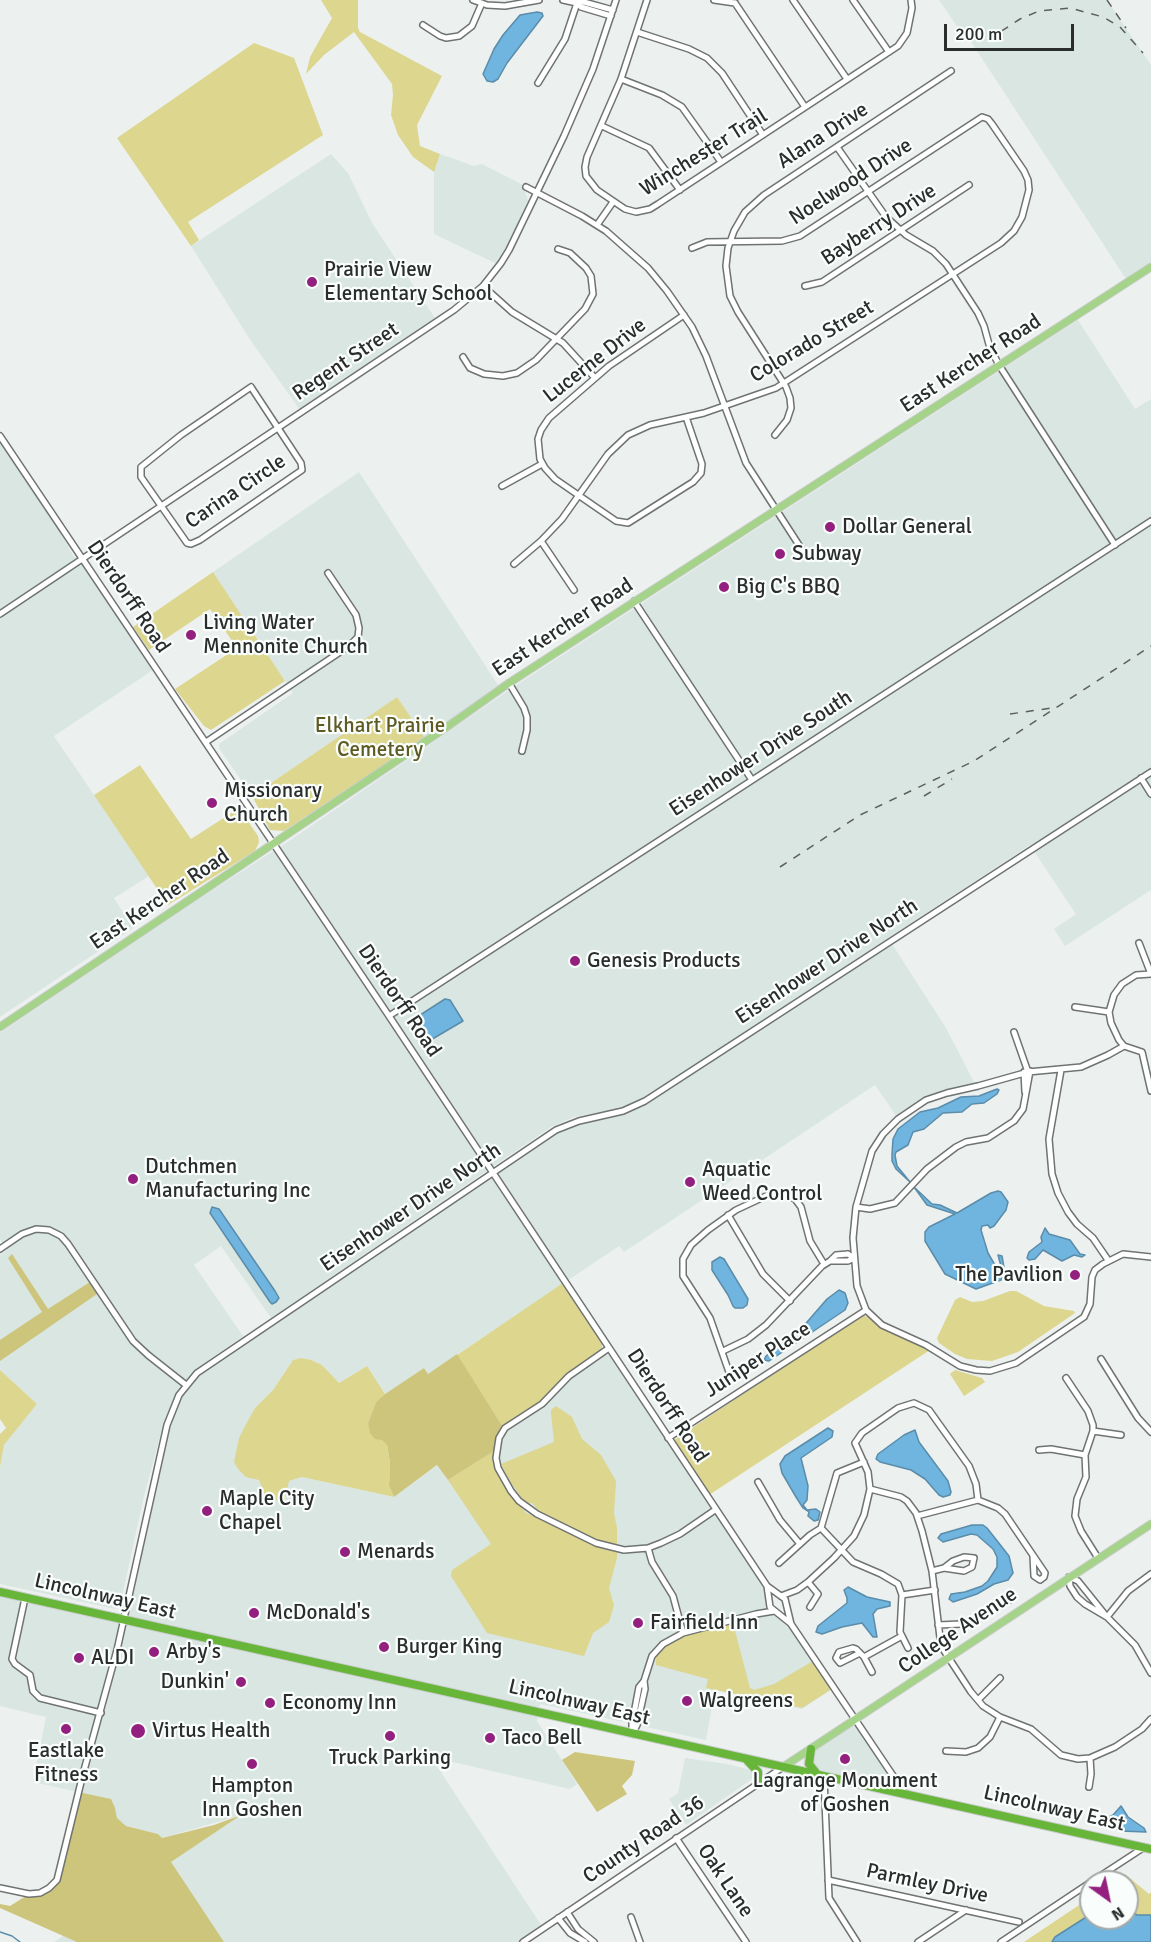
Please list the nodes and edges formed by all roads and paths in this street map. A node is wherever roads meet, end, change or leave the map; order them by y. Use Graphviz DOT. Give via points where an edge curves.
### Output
graph roads {
  1 [pos="473,0"];
  2 [pos="539,0"];
  3 [pos="563,0"];
  4 [pos="616,0"];
  5 [pos="647,0"];
  6 [pos="714,0"];
  7 [pos="741,0"];
  8 [pos="793,0"];
  9 [pos="854,0"];
  10 [pos="911,0"];
  11 [pos="578,2"];
  12 [pos="482,3"];
  13 [pos="735,3"];
  14 [pos="612,13"];
  15 [pos="423,25"];
  16 [pos="637,32"];
  17 [pos="888,52"];
  18 [pos="951,71"];
  19 [pos="621,79"];
  20 [pos="847,80"];
  21 [pos="538,82"];
  22 [pos="805,107"];
  23 [pos="982,117"];
  24 [pos="602,126"];
  25 [pos="763,135"];
  26 [pos="837,147"];
  27 [pos="721,162"];
  28 [pos="969,185"];
  29 [pos="526,188"];
  30 [pos="680,190"];
  31 [pos="867,192"];
  32 [pos="537,193"];
  33 [pos="613,202"];
  34 [pos="597,225"];
  35 [pos="901,230"];
  36 [pos="729,242"];
  37 [pos="692,248"];
  38 [pos="558,249"];
  39 [pos="1151,267"];
  40 [pos="952,274"];
  41 [pos="483,286"];
  42 [pos="805,286"];
  43 [pos="684,315"];
  44 [pos="557,338"];
  45 [pos="462,357"];
  46 [pos="999,365"];
  47 [pos="595,378"];
  48 [pos="784,383"];
  49 [pos="725,407"];
  50 [pos="686,417"];
  51 [pos="278,428"];
  52 [pos="775,435"];
  53 [pos="0,436"];
  54 [pos="542,464"];
  55 [pos="502,486"];
  56 [pos="580,496"];
  57 [pos="160,507"];
  58 [pos="775,510"];
  59 [pos="1151,521"];
  60 [pos="541,541"];
  61 [pos="1115,545"];
  62 [pos="806,556"];
  63 [pos="82,559"];
  64 [pos="514,564"];
  65 [pos="328,573"];
  66 [pos="574,590"];
  67 [pos="634,601"];
  68 [pos="0,614"];
  69 [pos="509,684"];
  70 [pos="206,742"];
  71 [pos="522,751"];
  72 [pos="1151,772"];
  73 [pos="1141,778"];
  74 [pos="752,780"];
  75 [pos="1151,794"];
  76 [pos="274,844"];
  77 [pos="1138,943"];
  78 [pos="1151,974"];
  79 [pos="1075,1007"];
  80 [pos="1109,1012"];
  81 [pos="389,1016"];
  82 [pos="0,1026"];
  83 [pos="1014,1032"];
  84 [pos="1124,1046"];
  85 [pos="1061,1070"];
  86 [pos="1028,1072"];
  87 [pos="1151,1091"];
  88 [pos="492,1172"];
  89 [pos="856,1205"];
  90 [pos="728,1215"];
  91 [pos="0,1249"];
  92 [pos="1151,1257"];
  93 [pos="854,1258"];
  94 [pos="1108,1260"];
  95 [pos="827,1263"];
  96 [pos="790,1301"];
  97 [pos="866,1310"];
  98 [pos="609,1348"];
  99 [pos="723,1351"];
  100 [pos="1101,1359"];
  101 [pos="730,1375"];
  102 [pos="1066,1378"];
  103 [pos="186,1385"];
  104 [pos="1093,1431"];
  105 [pos="1151,1432"];
  106 [pos="1121,1436"];
  107 [pos="668,1438"];
  108 [pos="1039,1450"];
  109 [pos="1085,1455"];
  110 [pos="864,1462"];
  111 [pos="758,1482"];
  112 [pos="870,1490"];
  113 [pos="978,1500"];
  114 [pos="716,1510"];
  115 [pos="917,1516"];
  116 [pos="1151,1524"];
  117 [pos="821,1528"];
  118 [pos="800,1544"];
  119 [pos="648,1548"];
  120 [pos="841,1551"];
  121 [pos="1032,1556"];
  122 [pos="1098,1558"];
  123 [pos="778,1563"];
  124 [pos="944,1568"];
  125 [pos="932,1570"];
  126 [pos="1151,1574"];
  127 [pos="1070,1577"];
  128 [pos="808,1582"];
  129 [pos="767,1586"];
  130 [pos="797,1590"];
  131 [pos="935,1590"];
  132 [pos="0,1592"];
  133 [pos="780,1595"];
  134 [pos="902,1595"];
  135 [pos="25,1598"];
  136 [pos="1011,1599"];
  137 [pos="769,1602"];
  138 [pos="786,1604"];
  139 [pos="810,1607"];
  140 [pos="775,1611"];
  141 [pos="756,1614"];
  142 [pos="1107,1617"];
  143 [pos="123,1620"];
  144 [pos="791,1624"];
  145 [pos="938,1625"];
  146 [pos="683,1633"];
  147 [pos="902,1636"];
  148 [pos="908,1648"];
  149 [pos="949,1657"];
  150 [pos="872,1672"];
  151 [pos="1151,1673"];
  152 [pos="1000,1678"];
  153 [pos="978,1700"];
  154 [pos="101,1713"];
  155 [pos="1000,1717"];
  156 [pos="1151,1719"];
  157 [pos="856,1720"];
  158 [pos="632,1734"];
  159 [pos="811,1749"];
  160 [pos="946,1751"];
  161 [pos="1090,1758"];
  162 [pos="746,1759"];
  163 [pos="783,1767"];
  164 [pos="821,1776"];
  165 [pos="758,1784"];
  166 [pos="1089,1787"];
  167 [pos="906,1795"];
  168 [pos="676,1838"];
  169 [pos="1147,1849"];
  170 [pos="1111,1870"];
  171 [pos="828,1880"];
  172 [pos="0,1888"];
  173 [pos="1079,1890"];
  174 [pos="966,1910"];
  175 [pos="567,1912"];
  176 [pos="631,1917"];
  177 [pos="558,1918"];
  178 [pos="1019,1922"];
  179 [pos="523,1942"];
  180 [pos="585,1942"];
  181 [pos="594,1942"];
  182 [pos="640,1942"];
  183 [pos="746,1942"];
  184 [pos="857,1942"];
  185 [pos="918,1942"];
  186 [pos="1001,1942"];
  1 -- 12 [label="street"];
  2 -- 12 [label="street" via="506,6"];
  3 -- 11 [label="street"];
  4 -- 14 [label="street, Regent Street"];
  5 -- 16 [label="street, Winchester Trail"];
  6 -- 13 [label="street"];
  7 -- 13 [label="street"];
  8 -- 20 [label="street"];
  9 -- 17 [label="street"];
  10 -- 17 [label="street, Winchester Trail" via="907,33"];
  11 -- 14 [label="street" via="581,7"];
  11 -- 21 [label="street" via="565,39"];
  12 -- 15 [label="street" via="471,26 459,36 446,38"];
  13 -- 22 [label="street"];
  14 -- 32 [label="street, Regent Street" via="584,91"];
  16 -- 19 [label="street, Winchester Trail"];
  16 -- 25 [label="street" via="707,58"];
  17 -- 20 [label="street, Winchester Trail"];
  18 -- 26 [label="street, Alana Drive"];
  19 -- 24 [label="street, Winchester Trail"];
  19 -- 27 [label="street" via="682,107"];
  20 -- 22 [label="street, Winchester Trail"];
  22 -- 25 [label="street, Winchester Trail"];
  23 -- 31 [label="street, Noelwood Drive"];
  23 -- 40 [label="street, Colorado Street" via="990,121 1024,171 1029,190 1022,217 1009,237"];
  24 -- 30 [label="street" via="649,148"];
  24 -- 33 [label="street, Winchester Trail" via="585,167 591,184"];
  25 -- 27 [label="street, Winchester Trail"];
  26 -- 31 [label="street"];
  26 -- 36 [label="street, Alana Drive" via="758,199 742,217"];
  27 -- 30 [label="street, Winchester Trail"];
  28 -- 35 [label="street, Bayberry Drive"];
  29 -- 32 [label="street"];
  30 -- 33 [label="street, Winchester Trail" via="643,211 630,211"];
  31 -- 35 [label="street" via="886,218"];
  31 -- 36 [label="street, Noelwood Drive" via="790,239"];
  32 -- 34 [label="street"];
  32 -- 41 [label="street, Regent Street" via="501,263"];
  33 -- 34 [label="street"];
  34 -- 43 [label="street" via="648,268"];
  35 -- 40 [label="street" via="933,251"];
  35 -- 42 [label="street, Bayberry Drive" via="822,282"];
  36 -- 37 [label="street, Noelwood Drive" via="707,242"];
  36 -- 48 [label="street" via="726,274 734,306"];
  38 -- 44 [label="street" via="570,253 586,268 593,290 588,304"];
  39 -- 46 [label="main road, East Kercher Road"];
  40 -- 46 [label="street" via="978,314"];
  40 -- 48 [label="street, Colorado Street"];
  41 -- 44 [label="street" via="512,312"];
  41 -- 51 [label="street, Regent Street" via="454,310"];
  43 -- 47 [label="street, Lucerne Drive"];
  43 -- 49 [label="street" via="706,356"];
  44 -- 45 [label="street" via="527,367 510,375 484,374 470,368"];
  44 -- 47 [label="street"];
  46 -- 58 [label="main road, East Kercher Road"];
  46 -- 61 [label="street"];
  47 -- 54 [label="street, Lucerne Drive" via="543,425 538,446"];
  48 -- 49 [label="street, Colorado Street"];
  48 -- 52 [label="street" via="790,408 785,424"];
  49 -- 50 [label="street, Colorado Street"];
  49 -- 58 [label="street" via="743,456"];
  50 -- 56 [label="street, Colorado Street" via="650,425 628,435 608,454"];
  50 -- 56 [label="street" via="702,466 696,480 625,523"];
  51 -- 57 [label="street, Regent Street"];
  51 -- 57 [label="street" via="251,387 141,466 141,477"];
  51 -- 57 [label="street, Carina Circle" via="302,470 200,540 191,544 184,541"];
  53 -- 63 [label="street, Dierdorff Road"];
  54 -- 55 [label="street"];
  54 -- 56 [label="street" via="555,479"];
  56 -- 60 [label="street, Colorado Street"];
  57 -- 63 [label="street, Regent Street"];
  58 -- 62 [label="street"];
  58 -- 67 [label="main road, East Kercher Road"];
  59 -- 61 [label="street, Eisenhower Drive South"];
  60 -- 64 [label="street, Colorado Street"];
  60 -- 66 [label="street"];
  61 -- 74 [label="street, Eisenhower Drive South"];
  63 -- 68 [label="street, Regent Street"];
  63 -- 70 [label="street, Dierdorff Road"];
  65 -- 70 [label="street" via="356,615 358,637"];
  67 -- 69 [label="main road, East Kercher Road"];
  67 -- 74 [label="street"];
  69 -- 71 [label="street" via="527,721"];
  69 -- 76 [label="main road, East Kercher Road"];
  70 -- 76 [label="street, Dierdorff Road"];
  72 -- 73 [label="street, Eisenhower Drive North"];
  73 -- 75 [label="street"];
  73 -- 88 [label="street, Eisenhower Drive North" via="645,1101 623,1111 567,1125"];
  74 -- 81 [label="street, Eisenhower Drive South"];
  76 -- 81 [label="street, Dierdorff Road"];
  76 -- 82 [label="main road, East Kercher Road"];
  77 -- 78 [label="street"];
  78 -- 80 [label="street" via="1136,975 1122,984"];
  79 -- 80 [label="street"];
  80 -- 84 [label="street" via="1113,1029"];
  81 -- 88 [label="street, Dierdorff Road"];
  83 -- 86 [label="street"];
  84 -- 85 [label="street" via="1089,1064"];
  84 -- 87 [label="street" via="1142,1052"];
  85 -- 86 [label="street"];
  85 -- 94 [label="street" via="1049,1139 1052,1174 1068,1212"];
  86 -- 89 [label="street" via="935,1096 903,1114 872,1151"];
  86 -- 89 [label="street" via="1020,1115 1010,1124 988,1138 956,1147 933,1163 895,1203 875,1208"];
  88 -- 98 [label="street, Dierdorff Road"];
  88 -- 103 [label="street, Eisenhower Drive North" via="215,1360"];
  89 -- 93 [label="street"];
  90 -- 95 [label="street" via="768,1195 788,1195 801,1207 812,1246"];
  90 -- 96 [label="street" via="760,1270"];
  90 -- 99 [label="street" via="692,1245 682,1263 685,1279 707,1314"];
  91 -- 103 [label="street" via="36,1229 61,1236 133,1341"];
  92 -- 94 [label="street" via="1123,1254"];
  93 -- 95 [label="street" via="836,1255"];
  93 -- 97 [label="street" via="858,1291"];
  94 -- 97 [label="street" via="1093,1274 1090,1304 1084,1317 1016,1363 999,1369 976,1371 960,1366 882,1325"];
  95 -- 96 [label="street"];
  96 -- 99 [label="street" via="755,1334"];
  97 -- 107 [label="street, Juniper Place"];
  98 -- 107 [label="street, Dierdorff Road"];
  98 -- 119 [label="street" via="575,1371 542,1404 505,1428 496,1458 511,1491 529,1510 604,1546"];
  99 -- 101 [label="street"];
  100 -- 105 [label="street"];
  102 -- 104 [label="street" via="1091,1416"];
  103 -- 143 [label="street, Eisenhower Drive North" via="167,1425"];
  104 -- 106 [label="street"];
  104 -- 109 [label="street"];
  107 -- 114 [label="street, Dierdorff Road"];
  108 -- 109 [label="street"];
  109 -- 122 [label="street" via="1086,1477 1075,1516"];
  110 -- 112 [label="street"];
  110 -- 113 [label="street" via="856,1448 857,1438 898,1408 913,1403 922,1405 969,1466"];
  110 -- 117 [label="street" via="837,1473"];
  111 -- 118 [label="street" via="780,1520"];
  112 -- 115 [label="street" via="901,1497"];
  112 -- 120 [label="street" via="860,1525"];
  113 -- 115 [label="street"];
  113 -- 121 [label="street" via="1002,1511"];
  114 -- 119 [label="street" via="680,1534"];
  114 -- 129 [label="street, Dierdorff Road"];
  115 -- 125 [label="street"];
  116 -- 122 [label="main road, College Avenue"];
  117 -- 118 [label="street"];
  117 -- 120 [label="street"];
  118 -- 123 [label="street"];
  119 -- 146 [label="street" via="673,1596"];
  120 -- 128 [label="street"];
  120 -- 134 [label="street" via="853,1562 898,1584"];
  122 -- 127 [label="main road, College Avenue"];
  124 -- 124 [label="street" via="964,1571 972,1567 974,1558 952,1561"];
  124 -- 125 [label="street"];
  125 -- 131 [label="street"];
  126 -- 142 [label="street" via="1128,1591"];
  127 -- 142 [label="street" via="1078,1581"];
  127 -- 142 [label="street" via="1077,1597"];
  127 -- 149 [label="main road, College Avenue"];
  128 -- 130 [label="street"];
  128 -- 139 [label="street" via="818,1594"];
  129 -- 133 [label="street, Dierdorff Road"];
  129 -- 137 [label="street, Dierdorff Road"];
  130 -- 133 [label="street"];
  130 -- 138 [label="street"];
  131 -- 134 [label="street"];
  131 -- 145 [label="street"];
  132 -- 135 [label="highway, Lincolnway East"];
  133 -- 137 [label="street"];
  133 -- 138 [label="street, Dierdorff Road"];
  134 -- 147 [label="street"];
  135 -- 143 [label="highway, Lincolnway East"];
  135 -- 154 [label="street" via="12,1659 15,1664 30,1674 33,1691 40,1698"];
  136 -- 145 [label="street" via="976,1620"];
  137 -- 140 [label="street, Dierdorff Road"];
  137 -- 141 [label="street"];
  138 -- 140 [label="street" via="781,1611"];
  138 -- 144 [label="street, Dierdorff Road"];
  140 -- 141 [label="street"];
  140 -- 144 [label="street, Dierdorff Road"];
  141 -- 146 [label="street"];
  142 -- 151 [label="street" via="1136,1645"];
  143 -- 154 [label="street, Eisenhower Drive North"];
  143 -- 158 [label="highway, Lincolnway East"];
  144 -- 157 [label="street, Dierdorff Road"];
  145 -- 149 [label="street" via="941,1646"];
  146 -- 158 [label="street" via="657,1649 648,1664 639,1687"];
  147 -- 148 [label="street"];
  147 -- 150 [label="street" via="862,1655"];
  149 -- 153 [label="street"];
  149 -- 157 [label="main road, College Avenue"];
  152 -- 153 [label="street"];
  153 -- 155 [label="street"];
  154 -- 172 [label="street, Eisenhower Drive North" via="57,1880 40,1893"];
  155 -- 160 [label="street" via="990,1737 978,1748"];
  155 -- 161 [label="street" via="1030,1729 1067,1758"];
  156 -- 161 [label="street" via="1137,1733"];
  157 -- 159 [label="main road, College Avenue"];
  157 -- 167 [label="street, Dierdorff Road"];
  158 -- 162 [label="highway, Lincolnway East"];
  159 -- 163 [label="main road, College Avenue"];
  159 -- 164 [label="highway" via="809,1764"];
  161 -- 166 [label="street"];
  162 -- 163 [label="highway, Lincolnway East"];
  162 -- 165 [label="highway" via="758,1772"];
  163 -- 164 [label="highway, Lincolnway East"];
  163 -- 165 [label="street, County Road 36"];
  164 -- 167 [label="highway, Lincolnway East"];
  164 -- 171 [label="street"];
  165 -- 168 [label="street, County Road 36"];
  167 -- 169 [label="highway, Lincolnway East"];
  168 -- 175 [label="street, County Road 36"];
  168 -- 183 [label="street, Oak Lane"];
  169 -- 170 [label="street"];
  171 -- 174 [label="street, Parmley Drive"];
  171 -- 184 [label="street" via="830,1901"];
  173 -- 186 [label="street"];
  174 -- 178 [label="street, Parmley Drive"];
  174 -- 185 [label="street"];
  175 -- 177 [label="street, County Road 36"];
  175 -- 181 [label="street" via="578,1929"];
  176 -- 182 [label="street"];
  177 -- 179 [label="street, County Road 36"];
  177 -- 180 [label="street" via="570,1933"];
}
